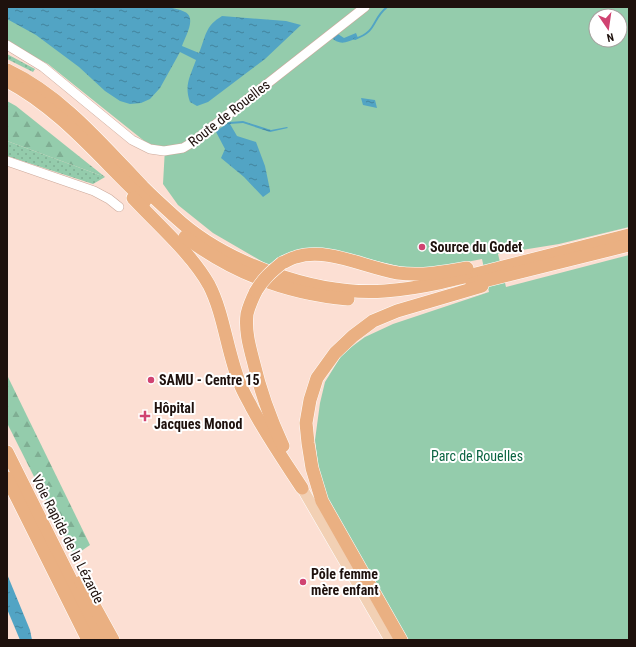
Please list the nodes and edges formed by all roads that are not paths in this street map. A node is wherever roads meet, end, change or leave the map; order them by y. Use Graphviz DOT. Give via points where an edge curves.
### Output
graph roads {
  1 [pos="364,7"];
  2 [pos="7,45"];
  3 [pos="7,70"];
  4 [pos="7,81"];
  5 [pos="7,89"];
  6 [pos="84,140"];
  7 [pos="7,161"];
  8 [pos="119,207"];
  9 [pos="629,235"];
  10 [pos="629,245"];
  11 [pos="536,264"];
  12 [pos="7,452"];
  13 [pos="7,478"];
  14 [pos="302,488"];
  15 [pos="36,509"];
  16 [pos="63,589"];
  17 [pos="85,640"];
  18 [pos="88,640"];
  19 [pos="101,640"];
  20 [pos="113,640"];
  21 [pos="390,640"];
  22 [pos="401,640"];
  1 -- 2 [label="street, Route de Rouelles" via="193,142 183,148 164,151 150,149 132,140 43,66"];
  3 -- 11 [label="highway" via="48,95 86,127 178,220 204,240 261,269 307,284 384,291"];
  4 -- 6 [label="highway" via="41,102"];
  5 -- 6 [label="highway"];
  6 -- 11 [label="highway" via="167,222 202,249 236,269 281,286 329,297 387,299 438,292"];
  6 -- 14 [label="highway" via="125,189 190,258 203,276 218,307 240,385 259,421"];
  7 -- 8 [label="street" via="94,191"];
  9 -- 11 [label="highway"];
  10 -- 11 [label="highway"];
  11 -- 14 [label="highway, bridge" via="419,274 309,254 282,263 270,272 262,280 251,302 248,314 248,340 267,408"];
  11 -- 22 [label="highway" via="397,311 373,322 335,353 317,378 306,423 312,468 322,502"];
  12 -- 15 [label="highway, Voie Rapide de la Lézarde"];
  13 -- 16 [label="highway, Voie Rapide de la Lézarde"];
  14 -- 21 [label="main road"];
  15 -- 19 [label="highway, Voie Rapide de la Lézarde"];
  15 -- 20 [label="highway" via="63,549"];
  16 -- 17 [label="highway"];
  16 -- 18 [label="highway, Voie Rapide de la Lézarde"];
}
